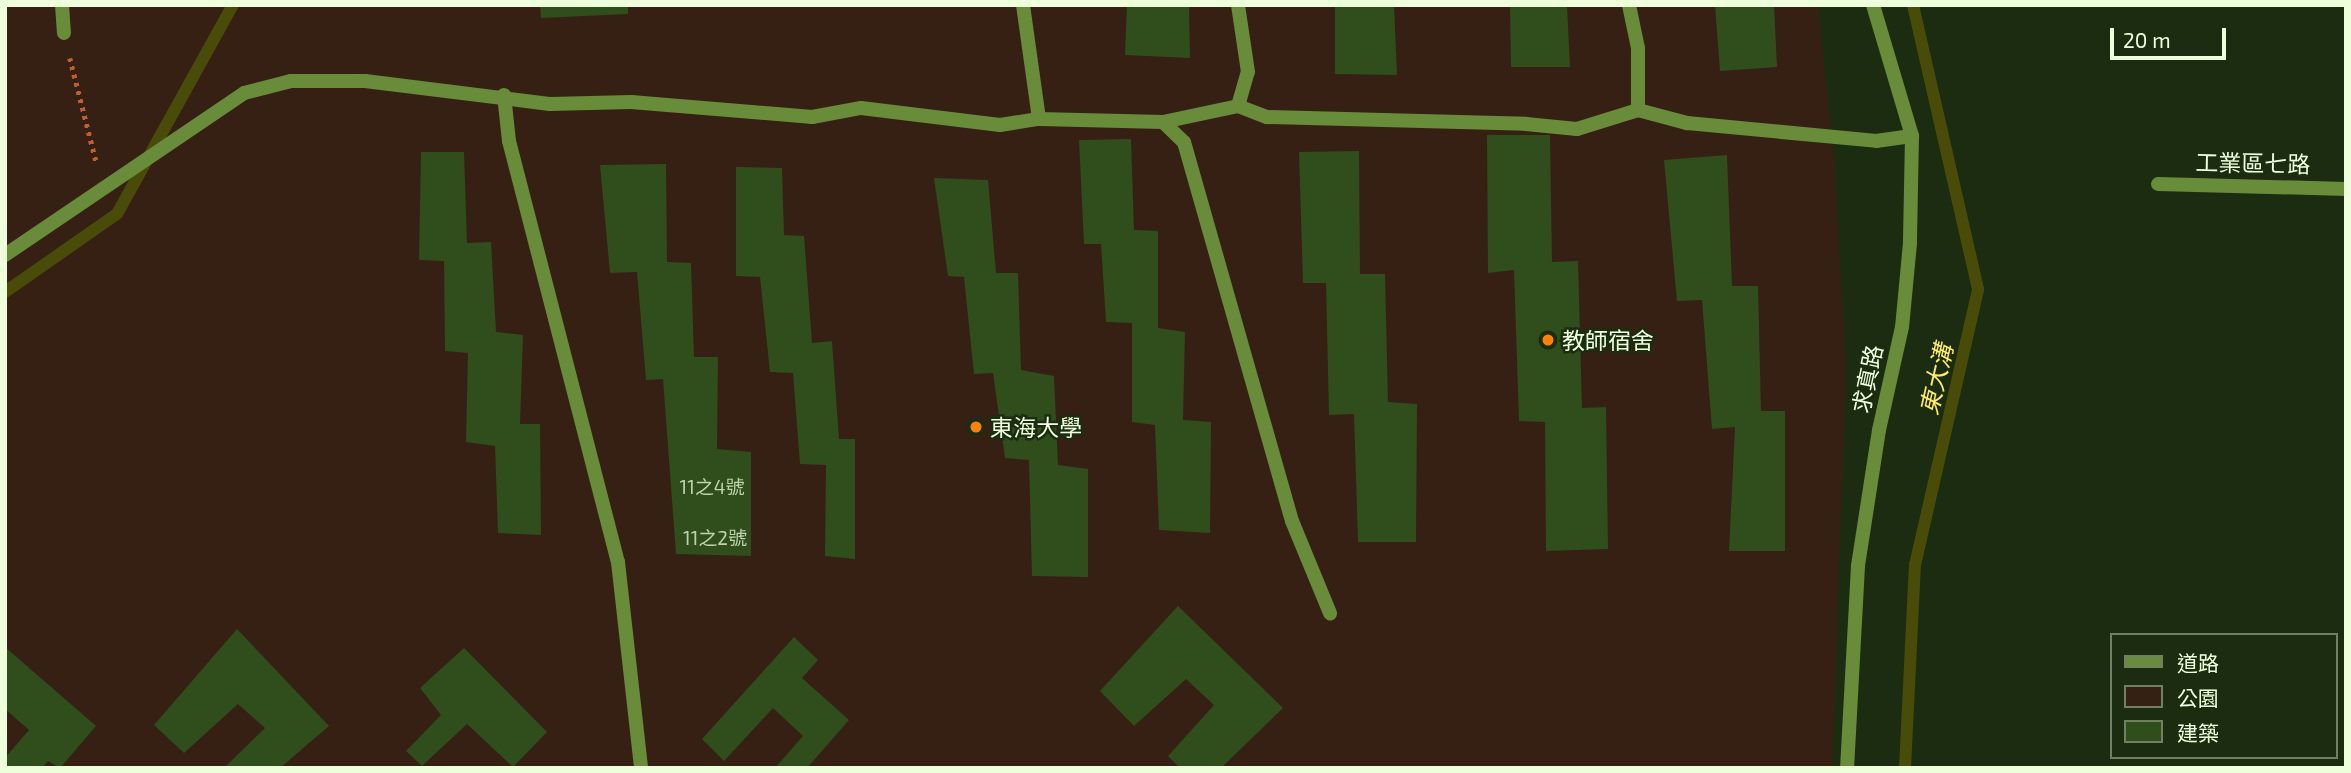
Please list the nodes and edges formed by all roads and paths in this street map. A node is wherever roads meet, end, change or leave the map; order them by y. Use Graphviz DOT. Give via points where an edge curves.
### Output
graph roads {
  1 [pos="62,5"];
  2 [pos="1023,5"];
  3 [pos="1238,5"];
  4 [pos="1629,5"];
  5 [pos="1873,5"];
  6 [pos="64,33"];
  7 [pos="504,95"];
  8 [pos="1238,106"];
  9 [pos="1638,110"];
  10 [pos="1039,120"];
  11 [pos="1163,122"];
  12 [pos="1912,136"];
  13 [pos="2158,184"];
  14 [pos="2346,188"];
  15 [pos="103,189"];
  16 [pos="5,255"];
  17 [pos="1330,613"];
  18 [pos="641,768"];
  19 [pos="1847,768"];
  1 -- 6 [label="street"];
  2 -- 10 [label="street"];
  3 -- 8 [label="street" via="1248,72"];
  4 -- 9 [label="street" via="1639,48"];
  5 -- 12 [label="street, 求真路"];
  6 -- 15 [label="path"];
  7 -- 10 [label="street" via="550,104 631,102 812,117 861,108 1000,125"];
  7 -- 15 [label="street" via="365,81 291,81 244,93"];
  7 -- 18 [label="street" via="509,141 618,562"];
  8 -- 9 [label="street" via="1267,117 1577,129"];
  8 -- 11 [label="street"];
  9 -- 12 [label="street" via="1687,123 1876,141"];
  10 -- 11 [label="street"];
  11 -- 17 [label="street" via="1185,142 1292,521"];
  12 -- 19 [label="street, 求真路" via="1910,243 1902,327 1858,566"];
  13 -- 14 [label="street, 工業區七路"];
  15 -- 16 [label="street"];
}
